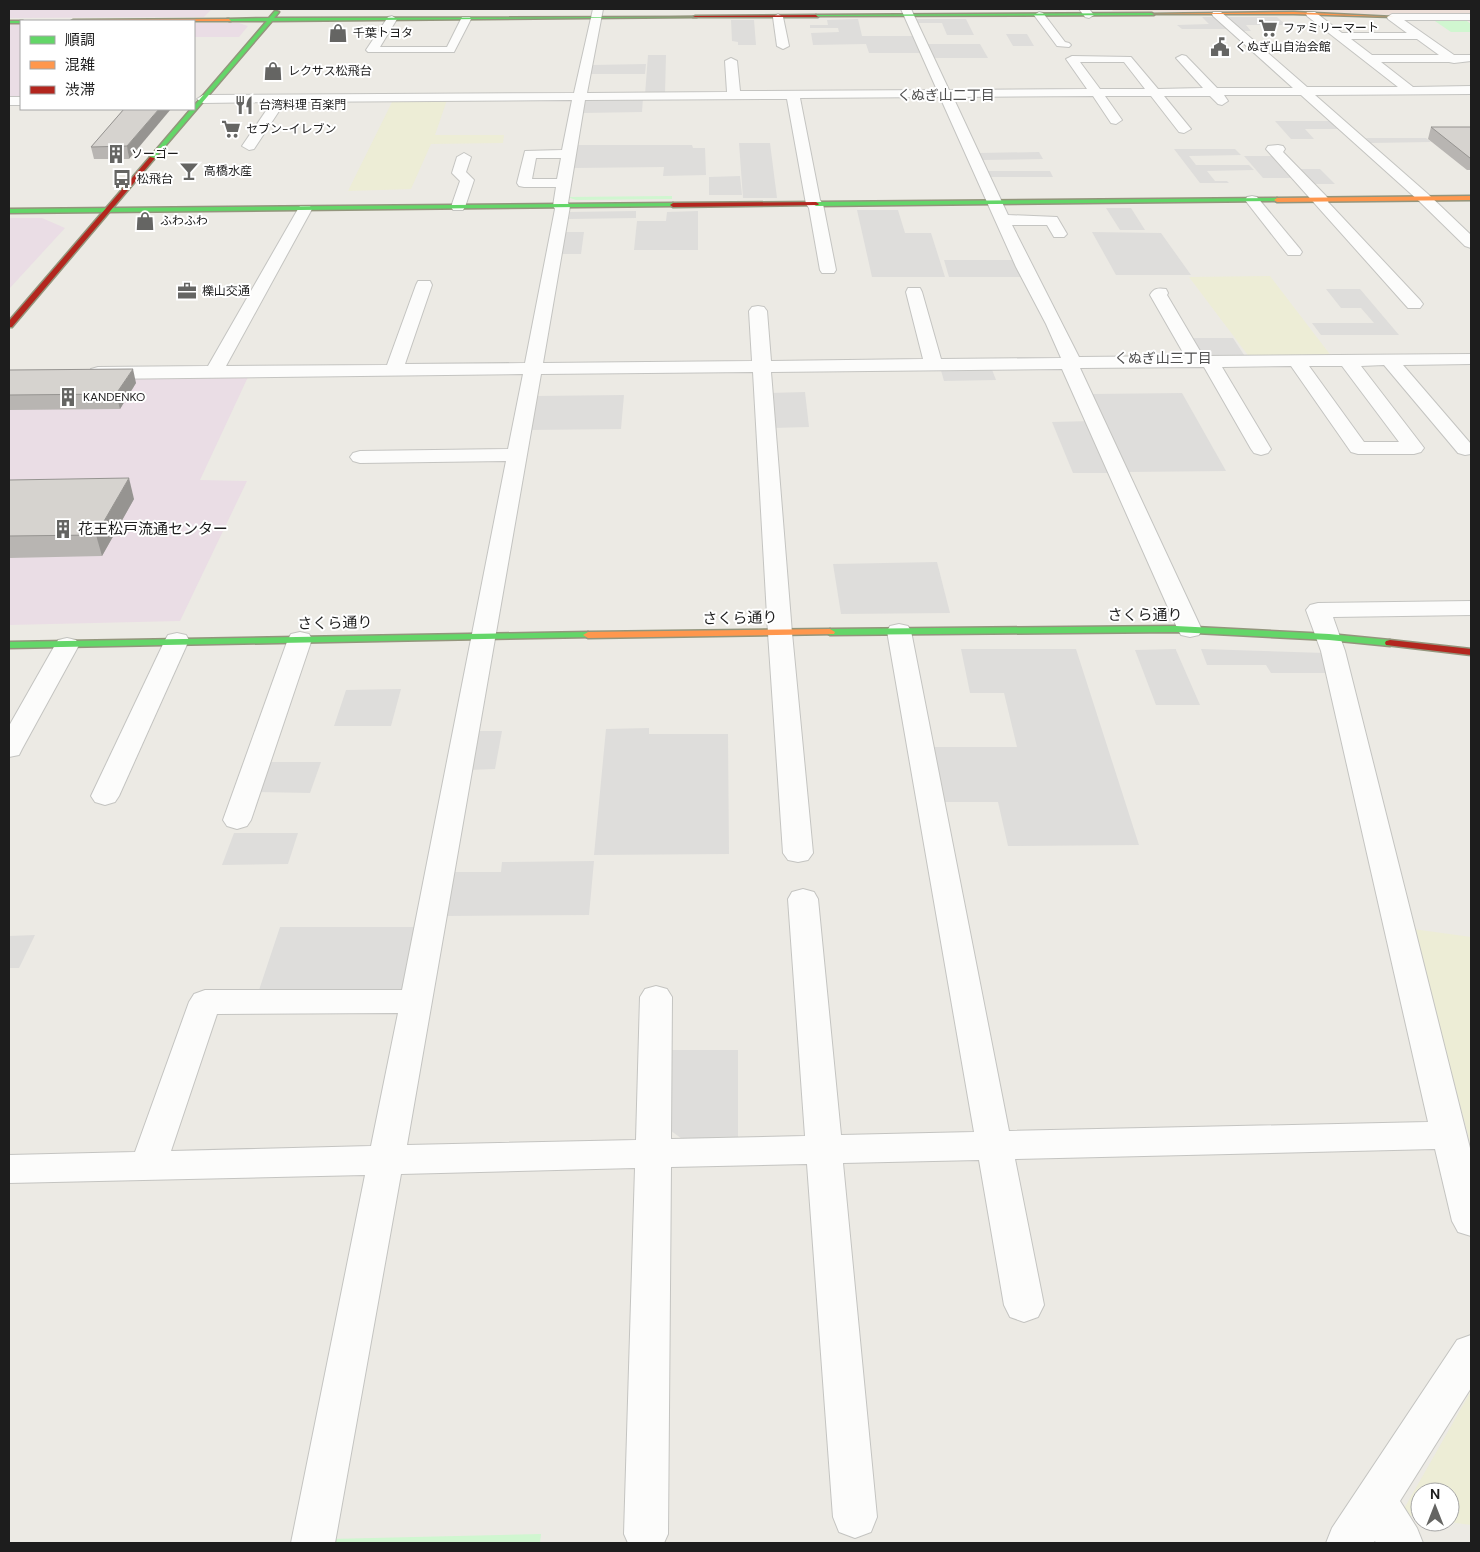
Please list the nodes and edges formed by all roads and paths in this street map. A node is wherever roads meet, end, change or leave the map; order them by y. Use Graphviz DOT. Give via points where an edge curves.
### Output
graph roads {
  1 [pos="280,9"];
  2 [pos="907,12"];
  3 [pos="1086,12"];
  4 [pos="597,13"];
  5 [pos="1217,14"];
  6 [pos="1311,14"];
  7 [pos="1039,15"];
  8 [pos="778,17"];
  9 [pos="1392,17"];
  10 [pos="1471,17"];
  11 [pos="392,19"];
  12 [pos="466,19"];
  13 [pos="195,20"];
  14 [pos="270,20"];
  15 [pos="1340,36"];
  16 [pos="1418,36"];
  17 [pos="1065,45"];
  18 [pos="797,46"];
  19 [pos="1182,58"];
  20 [pos="1451,58"];
  21 [pos="1369,59"];
  22 [pos="731,61"];
  23 [pos="1468,63"];
  24 [pos="1410,90"];
  25 [pos="1471,90"];
  26 [pos="1305,91"];
  27 [pos="1096,92"];
  28 [pos="1155,92"];
  29 [pos="1214,92"];
  30 [pos="945,94"];
  31 [pos="793,95"];
  32 [pos="734,96"];
  33 [pos="580,97"];
  34 [pos="282,98"];
  35 [pos="200,99"];
  36 [pos="1226,107"];
  37 [pos="191,110"];
  38 [pos="1116,120"];
  39 [pos="1184,129"];
  40 [pos="249,146"];
  41 [pos="1278,149"];
  42 [pos="568,154"];
  43 [pos="464,157"];
  44 [pos="564,183"];
  45 [pos="1424,198"];
  46 [pos="1471,198"];
  47 [pos="1320,199"];
  48 [pos="1252,200"];
  49 [pos="995,202"];
  50 [pos="815,204"];
  51 [pos="561,206"];
  52 [pos="458,207"];
  53 [pos="305,208"];
  54 [pos="107,210"];
  55 [pos="9,211"];
  56 [pos="1004,220"];
  57 [pos="1058,234"];
  58 [pos="1471,243"];
  59 [pos="1294,252"];
  60 [pos="828,270"];
  61 [pos="424,284"];
  62 [pos="914,292"];
  63 [pos="1160,293"];
  64 [pos="1414,304"];
  65 [pos="758,311"];
  66 [pos="9,325"];
  67 [pos="1388,359"];
  68 [pos="1471,359"];
  69 [pos="1347,360"];
  70 [pos="1296,361"];
  71 [pos="1072,362"];
  72 [pos="1203,362"];
  73 [pos="933,364"];
  74 [pos="763,366"];
  75 [pos="532,368"];
  76 [pos="394,370"];
  77 [pos="214,372"];
  78 [pos="77,373"];
  79 [pos="1261,449"];
  80 [pos="1465,450"];
  81 [pos="516,455"];
  82 [pos="360,457"];
  83 [pos="1471,608"];
  84 [pos="1190,630"];
  85 [pos="899,631"];
  86 [pos="780,633"];
  87 [pos="483,636"];
  88 [pos="1330,637"];
  89 [pos="300,639"];
  90 [pos="177,640"];
  91 [pos="9,645"];
  92 [pos="67,645"];
  93 [pos="1471,652"];
  94 [pos="9,749"];
  95 [pos="105,796"];
  96 [pos="237,820"];
  97 [pos="798,853"];
  98 [pos="803,899"];
  99 [pos="656,997"];
  100 [pos="417,1002"];
  101 [pos="1449,1135"];
  102 [pos="995,1146"];
  103 [pos="823,1149"];
  104 [pos="653,1153"];
  105 [pos="386,1159"];
  106 [pos="148,1165"];
  107 [pos="9,1169"];
  108 [pos="1471,1221"];
  109 [pos="1024,1305"];
  110 [pos="1471,1352"];
  111 [pos="1375,1502"];
  112 [pos="855,1517"];
  113 [pos="646,1534"];
  114 [pos="313,1543"];
  115 [pos="1348,1543"];
  116 [pos="1401,1543"];
  1 -- 14 [label="street"];
  2 -- 7 [label="street"];
  2 -- 8 [label="street"];
  2 -- 30 [label="street"];
  3 -- 5 [label="street"];
  3 -- 7 [label="street"];
  4 -- 8 [label="street"];
  4 -- 12 [label="street"];
  4 -- 33 [label="street"];
  5 -- 6 [label="street"];
  5 -- 26 [label="street"];
  6 -- 9 [label="street"];
  6 -- 15 [label="street"];
  7 -- 17 [label="street"];
  8 -- 18 [label="street" via="779,46"];
  9 -- 10 [label="street"];
  9 -- 16 [label="street"];
  11 -- 12 [label="street"];
  11 -- 12 [label="street" via="372,50 450,50"];
  11 -- 14 [label="street"];
  13 -- 14 [label="street"];
  14 -- 35 [label="street"];
  15 -- 16 [label="street"];
  15 -- 21 [label="street"];
  16 -- 20 [label="street"];
  19 -- 29 [label="street"];
  20 -- 21 [label="street"];
  20 -- 23 [label="street"];
  21 -- 24 [label="street"];
  22 -- 32 [label="street"];
  24 -- 25 [label="street"];
  24 -- 26 [label="street"];
  26 -- 29 [label="street"];
  26 -- 45 [label="street"];
  27 -- 28 [label="street"];
  27 -- 28 [label="street" via="1072,59 1126,59"];
  27 -- 30 [label="street"];
  27 -- 38 [label="street"];
  28 -- 29 [label="street"];
  28 -- 39 [label="street"];
  29 -- 36 [label="street"];
  30 -- 31 [label="street"];
  30 -- 49 [label="street"];
  31 -- 32 [label="street"];
  31 -- 50 [label="street"];
  32 -- 33 [label="street"];
  33 -- 34 [label="street"];
  33 -- 42 [label="street"];
  34 -- 35 [label="street"];
  34 -- 40 [label="street"];
  37 -- 54 [label="street"];
  41 -- 47 [label="street" via="1273,149"];
  42 -- 44 [label="street"];
  42 -- 44 [label="street" via="530,154 524,183"];
  43 -- 52 [label="street" via="459,173 467,180"];
  44 -- 51 [label="street"];
  45 -- 46 [label="street"];
  45 -- 47 [label="street"];
  45 -- 58 [label="street"];
  47 -- 48 [label="street"];
  47 -- 64 [label="street"];
  48 -- 49 [label="street"];
  48 -- 59 [label="street"];
  49 -- 50 [label="street"];
  49 -- 56 [label="street"];
  50 -- 51 [label="street"];
  50 -- 60 [label="street"];
  51 -- 52 [label="street"];
  51 -- 75 [label="street"];
  52 -- 53 [label="street"];
  53 -- 54 [label="street"];
  53 -- 77 [label="street"];
  54 -- 55 [label="street"];
  54 -- 66 [label="street"];
  56 -- 57 [label="street" via="1052,220"];
  56 -- 71 [label="street"];
  61 -- 76 [label="street"];
  62 -- 73 [label="street"];
  63 -- 72 [label="street" via="1158,295"];
  65 -- 74 [label="street"];
  67 -- 68 [label="street"];
  67 -- 69 [label="street"];
  67 -- 80 [label="street"];
  69 -- 70 [label="street"];
  69 -- 70 [label="street" via="1414,448 1358,448"];
  70 -- 72 [label="street"];
  71 -- 72 [label="street"];
  71 -- 73 [label="street"];
  71 -- 84 [label="street" via="1071,368"];
  72 -- 79 [label="street"];
  73 -- 74 [label="street"];
  74 -- 75 [label="street"];
  74 -- 86 [label="street"];
  75 -- 76 [label="street"];
  75 -- 81 [label="street"];
  76 -- 77 [label="street"];
  77 -- 78 [label="street"];
  81 -- 82 [label="street"];
  81 -- 87 [label="street"];
  83 -- 88 [label="street" via="1318,610"];
  84 -- 85 [label="street, さくら通り"];
  84 -- 88 [label="street, さくら通り"];
  85 -- 86 [label="street, さくら通り"];
  85 -- 102 [label="street"];
  86 -- 87 [label="street, さくら通り"];
  86 -- 97 [label="street"];
  87 -- 89 [label="street, さくら通り"];
  87 -- 100 [label="street"];
  88 -- 93 [label="street, さくら通り"];
  88 -- 101 [label="street"];
  89 -- 90 [label="street, さくら通り"];
  89 -- 96 [label="street"];
  90 -- 92 [label="street, さくら通り"];
  90 -- 95 [label="street"];
  91 -- 92 [label="street, さくら通り"];
  92 -- 94 [label="street"];
  98 -- 103 [label="street"];
  99 -- 104 [label="street"];
  100 -- 105 [label="street"];
  100 -- 106 [label="street" via="205,1002"];
  101 -- 102 [label="street"];
  101 -- 108 [label="street"];
  102 -- 103 [label="street"];
  102 -- 109 [label="street"];
  103 -- 104 [label="street"];
  103 -- 112 [label="street"];
  104 -- 105 [label="street"];
  104 -- 113 [label="street"];
  105 -- 106 [label="street"];
  105 -- 114 [label="street"];
  106 -- 107 [label="street"];
  110 -- 111 [label="street"];
  111 -- 115 [label="street"];
  111 -- 116 [label="street"];
}
